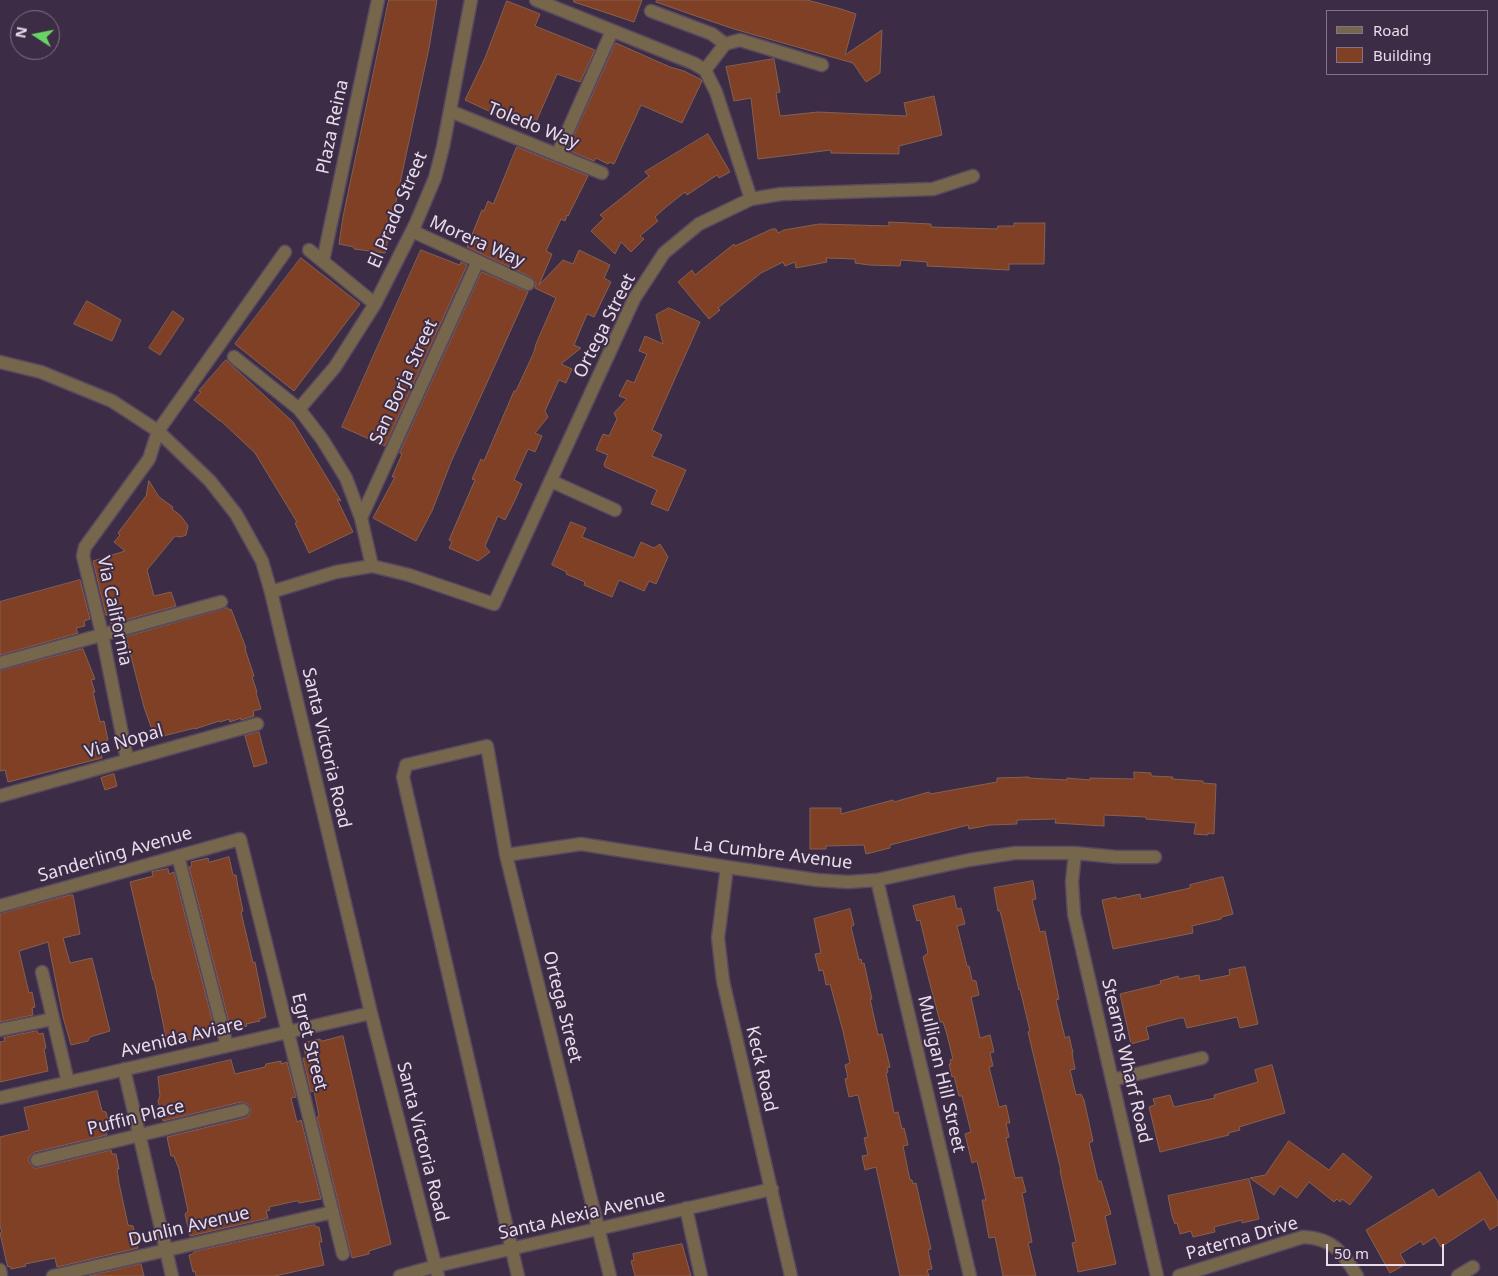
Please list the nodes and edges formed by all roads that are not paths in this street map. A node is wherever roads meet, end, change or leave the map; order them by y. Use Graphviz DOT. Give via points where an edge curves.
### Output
graph roads {
  1 [pos="378,0"];
  2 [pos="471,0"];
  3 [pos="539,1"];
  4 [pos="651,11"];
  5 [pos="612,31"];
  6 [pos="725,44"];
  7 [pos="822,65"];
  8 [pos="705,70"];
  9 [pos="450,111"];
  10 [pos="557,155"];
  11 [pos="602,173"];
  12 [pos="973,176"];
  13 [pos="751,199"];
  14 [pos="412,231"];
  15 [pos="309,250"];
  16 [pos="285,252"];
  17 [pos="323,261"];
  18 [pos="478,261"];
  19 [pos="528,284"];
  20 [pos="375,304"];
  21 [pos="234,357"];
  22 [pos="0,362"];
  23 [pos="299,409"];
  24 [pos="158,430"];
  25 [pos="550,481"];
  26 [pos="615,510"];
  27 [pos="361,518"];
  28 [pos="372,566"];
  29 [pos="271,592"];
  30 [pos="221,602"];
  31 [pos="102,634"];
  32 [pos="0,663"];
  33 [pos="257,724"];
  34 [pos="127,760"];
  35 [pos="0,796"];
  36 [pos="240,839"];
  37 [pos="1075,853"];
  38 [pos="506,855"];
  39 [pos="178,856"];
  40 [pos="1155,857"];
  41 [pos="727,867"];
  42 [pos="877,880"];
  43 [pos="0,906"];
  44 [pos="42,972"];
  45 [pos="371,1013"];
  46 [pos="53,1019"];
  47 [pos="0,1030"];
  48 [pos="288,1032"];
  49 [pos="227,1046"];
  50 [pos="1202,1058"];
  51 [pos="124,1069"];
  52 [pos="1112,1080"];
  53 [pos="68,1082"];
  54 [pos="0,1098"];
  55 [pos="243,1110"];
  56 [pos="139,1135"];
  57 [pos="37,1160"];
  58 [pos="772,1189"];
  59 [pos="686,1208"];
  60 [pos="333,1212"];
  61 [pos="599,1230"];
  62 [pos="511,1249"];
  63 [pos="166,1250"];
  64 [pos="343,1254"];
  65 [pos="1473,1266"];
  66 [pos="0,1270"];
  67 [pos="437,1271"];
  68 [pos="2,1276"];
  69 [pos="53,1276"];
  70 [pos="172,1276"];
  71 [pos="400,1276"];
  72 [pos="518,1276"];
  73 [pos="610,1276"];
  74 [pos="702,1276"];
  75 [pos="791,1276"];
  76 [pos="970,1276"];
  77 [pos="1157,1276"];
  78 [pos="1179,1276"];
  79 [pos="1357,1276"];
  80 [pos="1458,1276"];
  1 -- 17 [label="street, Plaza Reina"];
  2 -- 9 [label="street, El Prado Street"];
  3 -- 5 [label="street"];
  4 -- 6 [label="street" via="712,34"];
  5 -- 8 [label="street"];
  5 -- 10 [label="street"];
  6 -- 7 [label="street" via="740,40"];
  6 -- 8 [label="street"];
  8 -- 13 [label="street" via="716,92"];
  9 -- 10 [label="street, Toledo Way"];
  9 -- 14 [label="street, El Prado Street" via="435,178"];
  10 -- 11 [label="street, Toledo Way"];
  12 -- 13 [label="street, Ortega Street" via="933,189 781,194"];
  13 -- 25 [label="street, Ortega Street" via="699,224 664,253 634,299"];
  14 -- 18 [label="street, Morera Way"];
  14 -- 20 [label="street, El Prado Street"];
  15 -- 17 [label="street"];
  16 -- 24 [label="street, Via California"];
  17 -- 20 [label="street"];
  18 -- 19 [label="street, Morera Way"];
  18 -- 27 [label="street, San Borja Street"];
  20 -- 23 [label="street, El Prado Street" via="335,367"];
  21 -- 23 [label="street"];
  22 -- 24 [label="street, Santa Victoria Road" via="40,372 112,401"];
  23 -- 27 [label="street" via="346,478"];
  24 -- 29 [label="street, Santa Victoria Road" via="210,481 236,514 262,561"];
  24 -- 31 [label="street, Via California" via="149,459 95,531 82,556"];
  25 -- 26 [label="street"];
  25 -- 28 [label="street, Ortega Street" via="494,604"];
  27 -- 28 [label="street"];
  28 -- 29 [label="street" via="336,572"];
  29 -- 45 [label="street, Santa Victoria Road"];
  30 -- 31 [label="street"];
  31 -- 32 [label="street"];
  31 -- 34 [label="street, Via California"];
  33 -- 34 [label="street, Via Nopal"];
  34 -- 35 [label="street, Via Nopal"];
  36 -- 39 [label="street, Sanderling Avenue"];
  36 -- 48 [label="street, Egret Street"];
  37 -- 40 [label="street, La Cumbre Avenue"];
  37 -- 42 [label="street, La Cumbre Avenue" via="997,855"];
  37 -- 52 [label="street, Stearns Wharf Road" via="1072,882 1074,914"];
  38 -- 41 [label="street, La Cumbre Avenue" via="581,844"];
  38 -- 61 [label="street, Ortega Street"];
  38 -- 62 [label="street, Ortega Street" via="487,746 406,765 403,777"];
  39 -- 43 [label="street, Sanderling Avenue"];
  39 -- 49 [label="street"];
  41 -- 42 [label="street, La Cumbre Avenue" via="817,880"];
  41 -- 58 [label="street, Keck Road" via="719,958"];
  42 -- 76 [label="street, Mulligan Hill Street"];
  44 -- 46 [label="street"];
  45 -- 48 [label="street, Avenida Aviare"];
  45 -- 67 [label="street, Santa Victoria Road"];
  46 -- 47 [label="street"];
  46 -- 53 [label="street"];
  48 -- 49 [label="street, Avenida Aviare"];
  48 -- 60 [label="street, Egret Street"];
  49 -- 51 [label="street, Avenida Aviare"];
  50 -- 52 [label="street"];
  51 -- 53 [label="street, Avenida Aviare"];
  51 -- 56 [label="street"];
  52 -- 77 [label="street, Stearns Wharf Road"];
  53 -- 54 [label="street, Avenida Aviare"];
  55 -- 56 [label="street, Puffin Place"];
  56 -- 57 [label="street, Puffin Place"];
  56 -- 63 [label="street"];
  58 -- 59 [label="street, Santa Alexia Avenue"];
  58 -- 75 [label="street, Keck Road"];
  59 -- 61 [label="street, Santa Alexia Avenue"];
  59 -- 74 [label="street"];
  60 -- 63 [label="street, Dunlin Avenue"];
  60 -- 64 [label="street, Egret Street"];
  61 -- 62 [label="street, Santa Alexia Avenue"];
  61 -- 73 [label="street, Ortega Street"];
  62 -- 67 [label="street, Santa Alexia Avenue"];
  62 -- 72 [label="street"];
  63 -- 69 [label="street, Dunlin Avenue"];
  63 -- 70 [label="street"];
  65 -- 80 [label="street"];
  66 -- 68 [label="street"];
  67 -- 71 [label="street, Santa Alexia Avenue"];
  78 -- 79 [label="street, Paterna Drive" via="1304,1238 1319,1239 1333,1245"];
}
